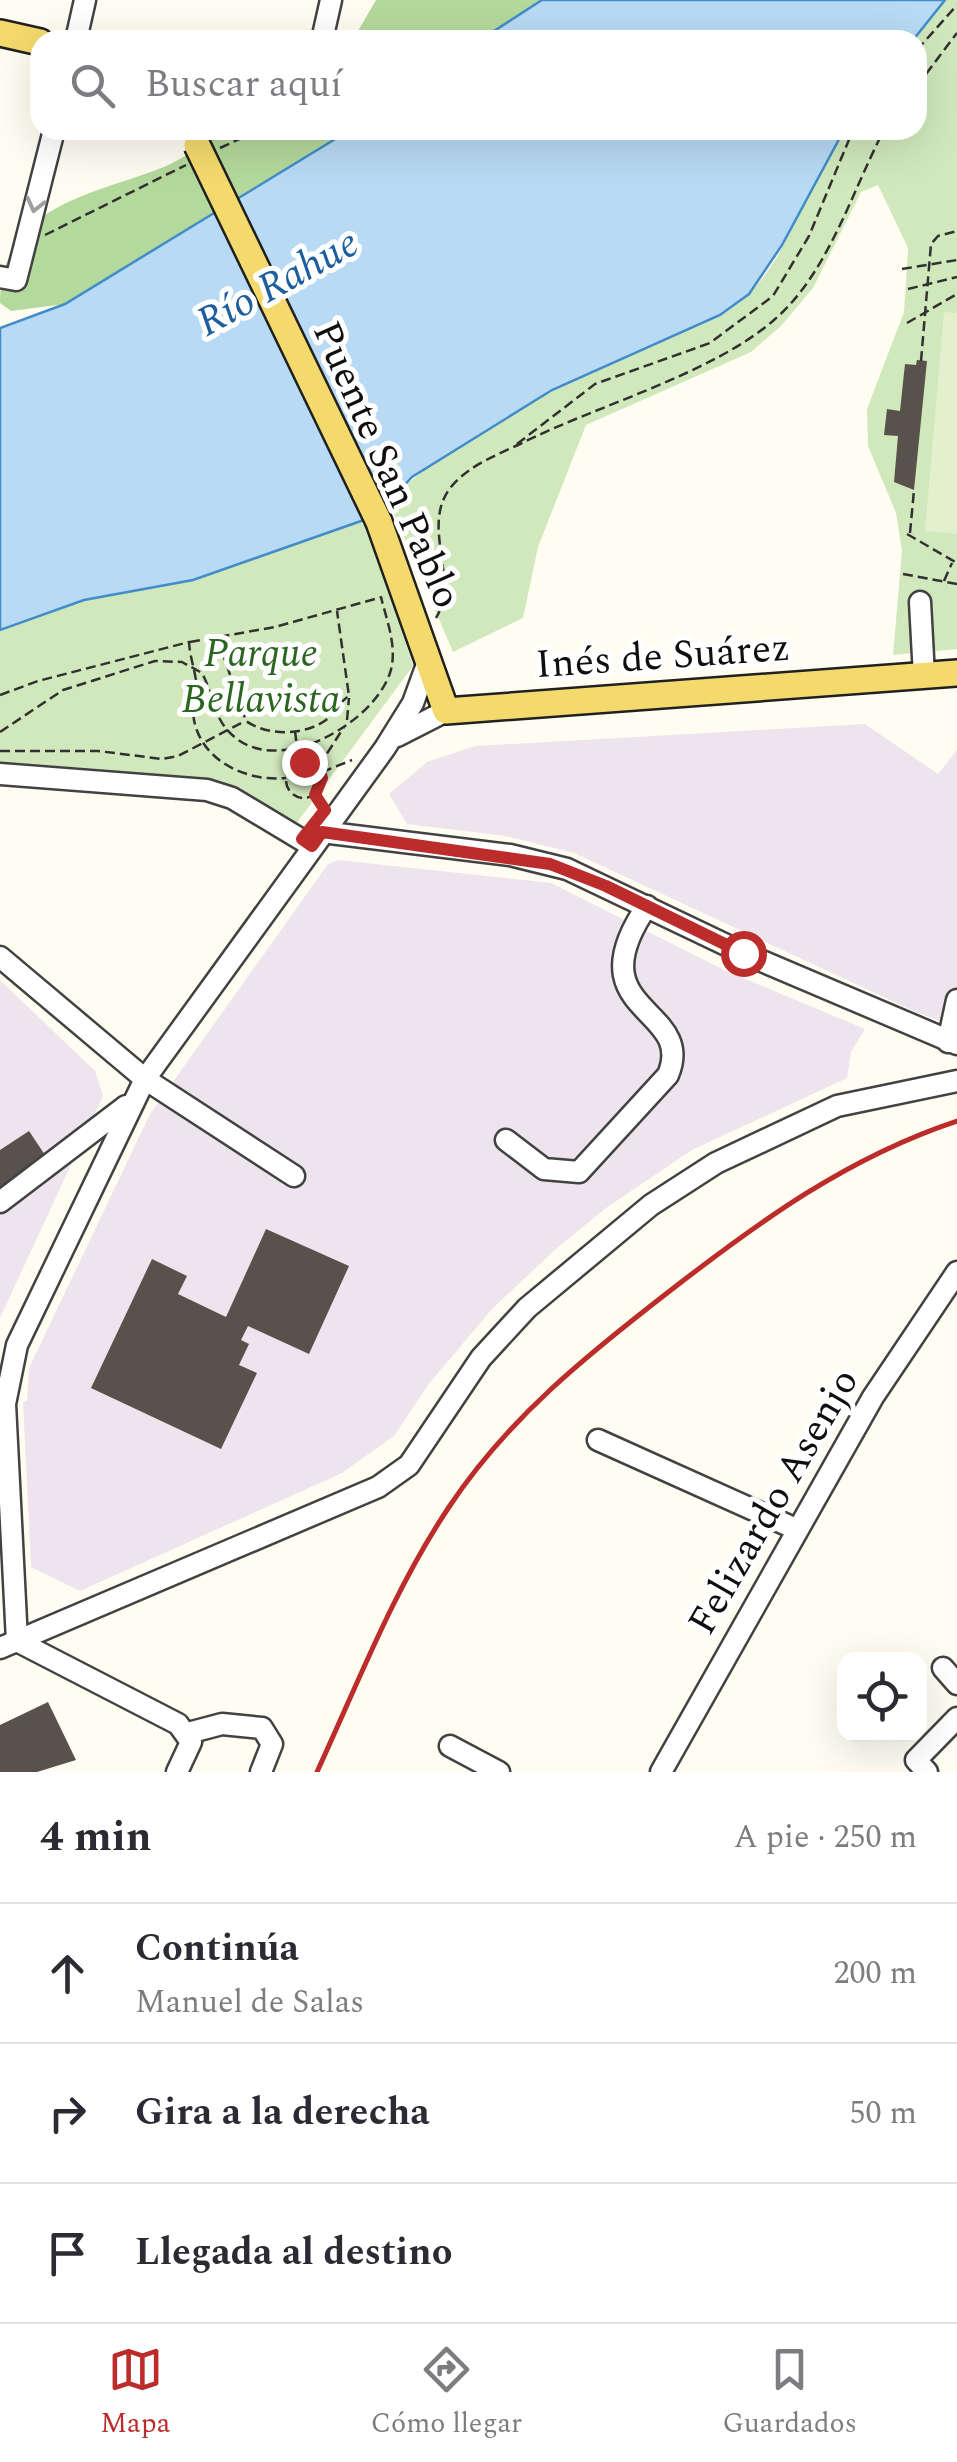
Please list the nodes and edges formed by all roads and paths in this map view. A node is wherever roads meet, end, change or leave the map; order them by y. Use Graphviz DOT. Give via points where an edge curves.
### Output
graph roads {
  1 [pos="85,0"];
  2 [pos="331,0"];
  3 [pos="957,5"];
  4 [pos="78,30"];
  5 [pos="324,30"];
  6 [pos="0,32"];
  7 [pos="957,34"];
  8 [pos="927,39"];
  9 [pos="30,40"];
  10 [pos="927,73"];
  11 [pos="51,140"];
  12 [pos="223,140"];
  13 [pos="849,140"];
  14 [pos="879,140"];
  15 [pos="195,148"];
  16 [pos="957,231"];
  17 [pos="38,240"];
  18 [pos="957,260"];
  19 [pos="930,264"];
  20 [pos="902,268"];
  21 [pos="957,277"];
  22 [pos="8,278"];
  23 [pos="928,282"];
  24 [pos="908,289"];
  25 [pos="957,294"];
  26 [pos="926,309"];
  27 [pos="907,323"];
  28 [pos="921,360"];
  29 [pos="512,448"];
  30 [pos="914,490"];
  31 [pos="955,562"];
  32 [pos="903,574"];
  33 [pos="944,581"];
  34 [pos="957,584"];
  35 [pos="920,602"];
  36 [pos="337,611"];
  37 [pos="430,626"];
  38 [pos="217,636"];
  39 [pos="188,642"];
  40 [pos="429,658"];
  41 [pos="190,664"];
  42 [pos="957,674"];
  43 [pos="924,676"];
  44 [pos="0,695"];
  45 [pos="349,696"];
  46 [pos="446,710"];
  47 [pos="246,721"];
  48 [pos="346,723"];
  49 [pos="228,730"];
  50 [pos="294,730"];
  51 [pos="0,732"];
  52 [pos="205,743"];
  53 [pos="296,748"];
  54 [pos="385,748"];
  55 [pos="0,751"];
  56 [pos="299,763"];
  57 [pos="319,770"];
  58 [pos="353,770"];
  59 [pos="0,774"];
  60 [pos="286,778"];
  61 [pos="317,839"];
  62 [pos="647,906"];
  63 [pos="0,957"];
  64 [pos="957,1000"];
  65 [pos="952,1043"];
  66 [pos="145,1079"];
  67 [pos="957,1080"];
  68 [pos="132,1102"];
  69 [pos="506,1140"];
  70 [pos="294,1176"];
  71 [pos="0,1202"];
  72 [pos="957,1272"];
  73 [pos="598,1440"];
  74 [pos="796,1529"];
  75 [pos="9,1645"];
  76 [pos="957,1718"];
  77 [pos="188,1733"];
  78 [pos="450,1746"];
  79 [pos="922,1766"];
  80 [pos="177,1772"];
  81 [pos="261,1772"];
  82 [pos="499,1772"];
  83 [pos="661,1772"];
  1 -- 4 [label="street"];
  2 -- 5 [label="street"];
  3 -- 8 [label="path"];
  6 -- 9 [label="main road"];
  7 -- 10 [label="path"];
  11 -- 22 [label="street, one-way"];
  12 -- 15 [label="path"];
  13 -- 29 [label="path" via="809,236 774,296 710,343 595,384"];
  14 -- 29 [label="path" via="815,267 774,320 740,345"];
  15 -- 17 [label="path"];
  15 -- 40 [label="main road, Puente San Pablo, bridge" via="379,522"];
  16 -- 19 [label="path" via="938,236"];
  18 -- 19 [label="path"];
  19 -- 20 [label="path"];
  19 -- 23 [label="path"];
  21 -- 23 [label="path"];
  23 -- 24 [label="path"];
  23 -- 26 [label="path"];
  25 -- 26 [label="path"];
  26 -- 27 [label="path"];
  26 -- 28 [label="path"];
  29 -- 37 [label="path" via="469,469 449,489 438,534 442,607"];
  30 -- 31 [label="path" via="908,535"];
  31 -- 33 [label="path"];
  32 -- 33 [label="path"];
  33 -- 34 [label="path"];
  35 -- 43 [label="street"];
  36 -- 38 [label="path"];
  36 -- 45 [label="path"];
  36 -- 48 [label="path" via="381,598 392,640 391,670"];
  38 -- 39 [label="path"];
  38 -- 47 [label="path"];
  39 -- 41 [label="path"];
  39 -- 44 [label="path"];
  40 -- 46 [label="main road, Puente San Pablo"];
  40 -- 54 [label="street" via="413,703"];
  41 -- 49 [label="path" via="202,672 214,712"];
  41 -- 51 [label="path" via="155,662 79,684"];
  41 -- 52 [label="path" via="198,692 195,725"];
  42 -- 43 [label="main road, Inés de Suárez"];
  43 -- 46 [label="main road, Inés de Suárez"];
  45 -- 48 [label="path"];
  45 -- 50 [label="path" via="324,722"];
  46 -- 54 [label="street, Inés de Suárez" via="414,724"];
  47 -- 49 [label="path"];
  47 -- 50 [label="path" via="276,733"];
  48 -- 53 [label="path"];
  48 -- 57 [label="path"];
  49 -- 52 [label="path"];
  49 -- 53 [label="path" via="256,748"];
  50 -- 53 [label="path"];
  52 -- 55 [label="path" via="162,759"];
  52 -- 60 [label="path" via="242,774"];
  53 -- 56 [label="path"];
  54 -- 61 [label="street"];
  56 -- 57 [label="path"];
  56 -- 60 [label="path"];
  57 -- 58 [label="path" via="362,756"];
  57 -- 60 [label="path" via="320,790 304,798 292,794"];
  59 -- 61 [label="street" via="208,790"];
  61 -- 62 [label="street" via="531,859"];
  61 -- 66 [label="street"];
  62 -- 65 [label="street"];
  62 -- 69 [label="street" via="628,934 623,966 638,1006 671,1038 668,1075 579,1172 544,1168"];
  63 -- 66 [label="street"];
  64 -- 65 [label="street"];
  66 -- 68 [label="street"];
  66 -- 70 [label="street"];
  67 -- 75 [label="street" via="837,1106 716,1164 651,1205 527,1308 481,1358 409,1465 378,1487"];
  68 -- 71 [label="street"];
  68 -- 75 [label="street" via="11,1362 5,1404"];
  72 -- 74 [label="street, Felizardo Asenjo"];
  73 -- 74 [label="street"];
  74 -- 83 [label="street, Felizardo Asenjo"];
  75 -- 77 [label="street" via="158,1711"];
  76 -- 79 [label="street"];
  77 -- 80 [label="street" via="188,1753"];
  77 -- 81 [label="street" via="222,1724 262,1728 272,1744"];
  78 -- 82 [label="street"];
}
